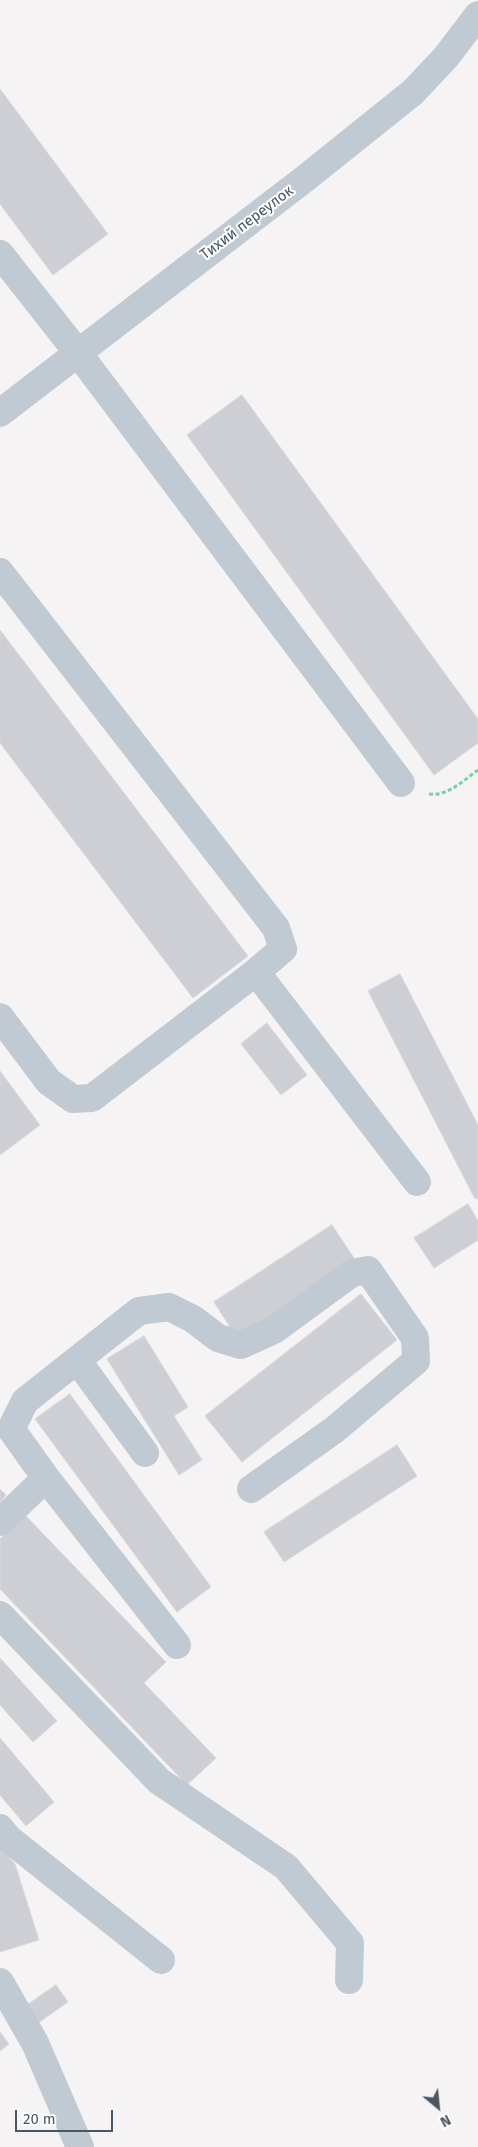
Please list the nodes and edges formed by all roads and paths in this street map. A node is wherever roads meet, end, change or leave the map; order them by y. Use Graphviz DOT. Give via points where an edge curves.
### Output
graph roads {
  1 [pos="478,15"];
  2 [pos="0,254"];
  3 [pos="78,352"];
  4 [pos="0,413"];
  5 [pos="0,572"];
  6 [pos="478,770"];
  7 [pos="401,783"];
  8 [pos="256,972"];
  9 [pos="0,1018"];
  10 [pos="417,1182"];
  11 [pos="77,1360"];
  12 [pos="145,1453"];
  13 [pos="46,1478"];
  14 [pos="251,1489"];
  15 [pos="0,1522"];
  16 [pos="0,1615"];
  17 [pos="177,1645"];
  18 [pos="0,1828"];
  19 [pos="161,1960"];
  20 [pos="349,1980"];
  21 [pos="0,1982"];
  22 [pos="80,2147"];
  1 -- 3 [label="street, Тихий переулок" via="446,57 413,92"];
  2 -- 3 [label="street"];
  3 -- 4 [label="street, Тихий переулок"];
  3 -- 7 [label="street"];
  5 -- 8 [label="street" via="276,928 283,949"];
  6 -- 7 [label="path" via="451,790 433,795 412,792"];
  8 -- 9 [label="street" via="92,1098 73,1099 49,1082"];
  8 -- 10 [label="street"];
  11 -- 12 [label="street"];
  11 -- 13 [label="street" via="25,1401 11,1429"];
  11 -- 14 [label="street" via="139,1311 169,1307 194,1319 218,1338 241,1345 274,1330 352,1273 368,1270 415,1338 416,1361 334,1430"];
  13 -- 15 [label="street"];
  13 -- 17 [label="street"];
  16 -- 20 [label="street" via="159,1781 286,1867 350,1943"];
  18 -- 19 [label="street" via="9,1839"];
  21 -- 22 [label="street" via="35,2043"];
}
